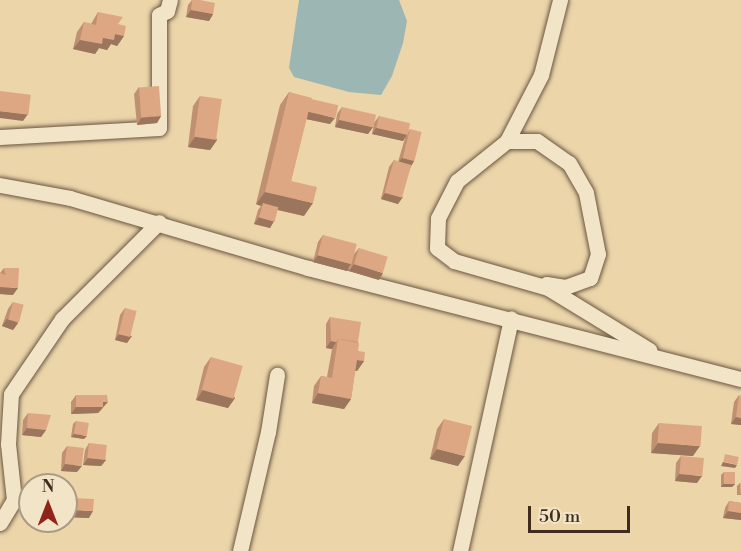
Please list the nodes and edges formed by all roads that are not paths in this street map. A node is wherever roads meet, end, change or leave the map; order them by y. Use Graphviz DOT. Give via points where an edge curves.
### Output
graph roads {
  1 [pos="170,0"];
  2 [pos="560,0"];
  3 [pos="0,137"];
  4 [pos="507,141"];
  5 [pos="0,185"];
  6 [pos="159,222"];
  7 [pos="500,277"];
  8 [pos="511,319"];
  9 [pos="656,356"];
  10 [pos="277,375"];
  11 [pos="741,379"];
  12 [pos="0,523"];
  13 [pos="240,551"];
  14 [pos="460,551"];
  1 -- 3 [label="street" via="167,11 159,15 159,128"];
  2 -- 4 [label="street" via="541,75"];
  4 -- 7 [label="street" via="457,181 438,218 437,249 454,261"];
  4 -- 7 [label="street" via="537,141 569,163 586,193 598,254 590,278 565,287"];
  5 -- 6 [label="street"];
  6 -- 8 [label="street" via="309,268"];
  6 -- 12 [label="street" via="62,319 11,394 8,444 14,500"];
  7 -- 9 [label="street" via="548,288"];
  8 -- 9 [label="street"];
  8 -- 14 [label="street"];
  9 -- 11 [label="street"];
  10 -- 13 [label="street"];
}
